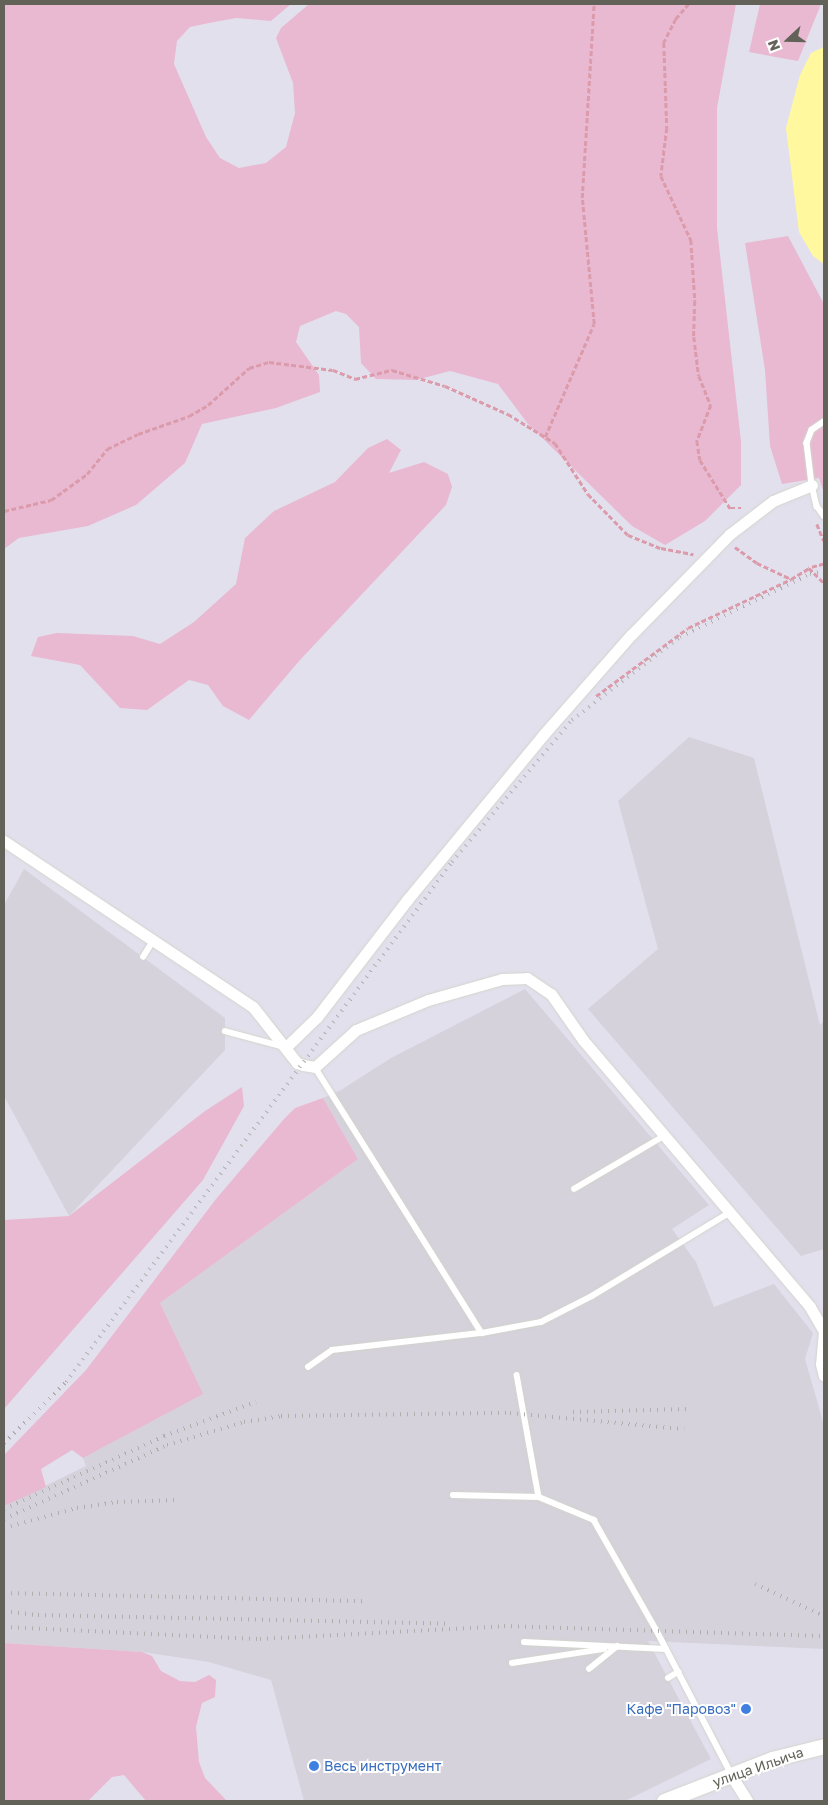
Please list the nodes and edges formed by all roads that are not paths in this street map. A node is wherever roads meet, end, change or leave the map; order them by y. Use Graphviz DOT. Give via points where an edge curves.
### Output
graph roads {
  1 [pos="824,422"];
  2 [pos="812,485"];
  3 [pos="824,516"];
  4 [pos="4,841"];
  5 [pos="153,941"];
  6 [pos="143,957"];
  7 [pos="225,1031"];
  8 [pos="286,1047"];
  9 [pos="315,1067"];
  10 [pos="664,1136"];
  11 [pos="574,1189"];
  12 [pos="729,1213"];
  13 [pos="824,1330"];
  14 [pos="482,1332"];
  15 [pos="308,1367"];
  16 [pos="518,1375"];
  17 [pos="824,1376"];
  18 [pos="452,1495"];
  19 [pos="539,1497"];
  20 [pos="524,1642"];
  21 [pos="617,1646"];
  22 [pos="666,1649"];
  23 [pos="512,1663"];
  24 [pos="589,1669"];
  25 [pos="678,1672"];
  26 [pos="668,1678"];
  27 [pos="824,1746"];
  28 [pos="732,1775"];
  29 [pos="664,1801"];
  30 [pos="747,1801"];
  1 -- 2 [label="lane" via="812,430 807,443"];
  2 -- 3 [label="lane"];
  2 -- 8 [label="street" via="792,491 764,508 712,553 631,635 407,900 317,1017"];
  4 -- 5 [label="street"];
  5 -- 6 [label="lane"];
  5 -- 8 [label="street" via="254,1007"];
  7 -- 8 [label="lane"];
  8 -- 9 [label="street" via="297,1063"];
  9 -- 10 [label="street" via="356,1030 428,1000 502,979 527,978 551,994 583,1040"];
  9 -- 14 [label="lane"];
  10 -- 11 [label="lane"];
  10 -- 12 [label="street"];
  12 -- 13 [label="street" via="810,1307"];
  12 -- 14 [label="lane" via="592,1296 541,1322"];
  13 -- 17 [label="street" via="821,1364"];
  14 -- 15 [label="lane" via="332,1350"];
  16 -- 19 [label="lane"];
  18 -- 19 [label="lane"];
  19 -- 22 [label="lane" via="594,1520"];
  20 -- 21 [label="lane"];
  21 -- 22 [label="lane"];
  21 -- 23 [label="lane"];
  21 -- 24 [label="lane"];
  22 -- 25 [label="lane"];
  25 -- 26 [label="lane"];
  25 -- 28 [label="lane"];
  27 -- 28 [label="main road, улица Ильича" via="772,1759"];
  28 -- 29 [label="main road, улица Ильича"];
  28 -- 30 [label="street"];
}
